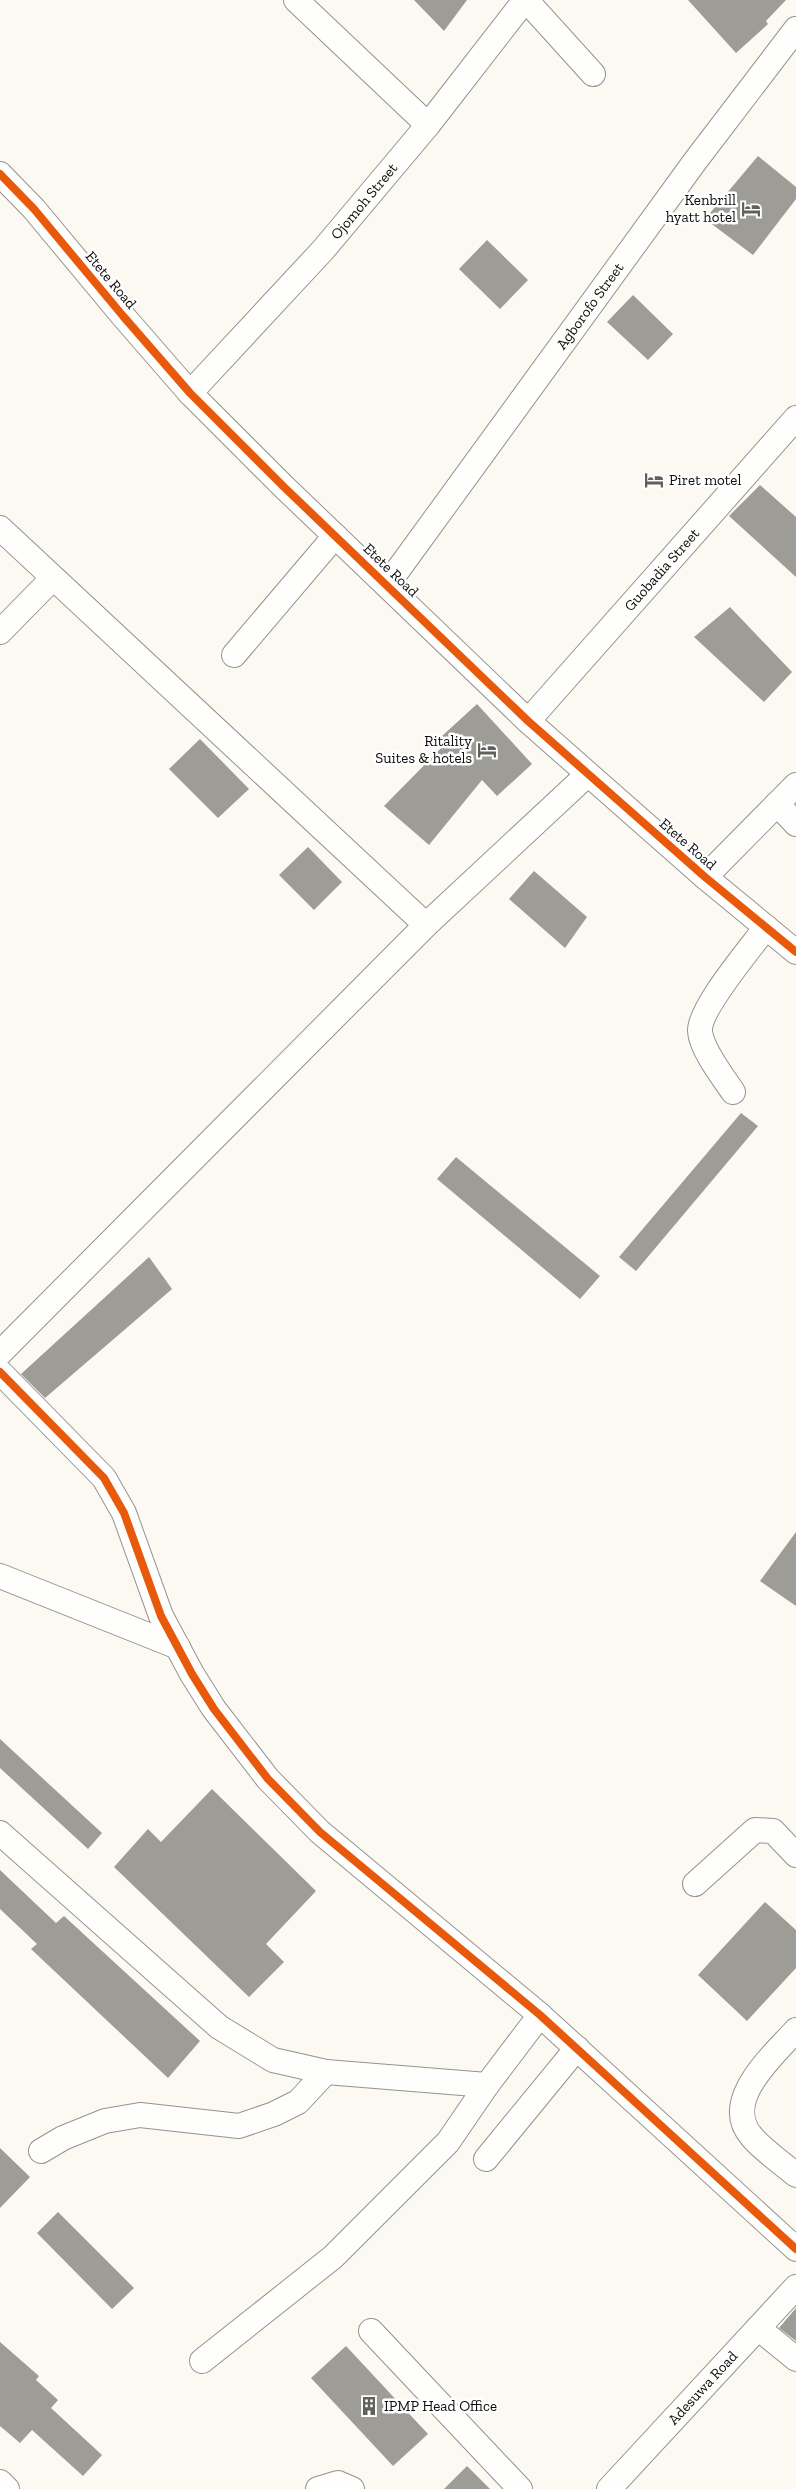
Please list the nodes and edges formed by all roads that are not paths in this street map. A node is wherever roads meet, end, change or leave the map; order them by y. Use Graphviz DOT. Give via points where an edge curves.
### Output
graph roads {
  1 [pos="296,0"];
  2 [pos="526,0"];
  3 [pos="796,29"];
  4 [pos="593,74"];
  5 [pos="428,126"];
  6 [pos="0,174"];
  7 [pos="190,392"];
  8 [pos="796,418"];
  9 [pos="0,528"];
  10 [pos="335,536"];
  11 [pos="53,578"];
  12 [pos="387,585"];
  13 [pos="0,632"];
  14 [pos="234,655"];
  15 [pos="528,721"];
  16 [pos="587,775"];
  17 [pos="796,785"];
  18 [pos="777,804"];
  19 [pos="796,824"];
  20 [pos="705,877"];
  21 [pos="426,925"];
  22 [pos="766,928"];
  23 [pos="796,952"];
  24 [pos="733,1092"];
  25 [pos="0,1353"];
  26 [pos="0,1372"];
  27 [pos="0,1576"];
  28 [pos="178,1647"];
  29 [pos="0,1833"];
  30 [pos="796,1856"];
  31 [pos="695,1884"];
  32 [pos="540,2015"];
  33 [pos="796,2030"];
  34 [pos="577,2048"];
  35 [pos="326,2072"];
  36 [pos="487,2085"];
  37 [pos="41,2151"];
  38 [pos="486,2159"];
  39 [pos="796,2175"];
  40 [pos="796,2249"];
  41 [pos="796,2287"];
  42 [pos="758,2328"];
  43 [pos="371,2331"];
  44 [pos="796,2359"];
  45 [pos="202,2361"];
  46 [pos="0,2482"];
  47 [pos="7,2489"];
  48 [pos="318,2489"];
  49 [pos="352,2489"];
  50 [pos="520,2489"];
  51 [pos="609,2489"];
  1 -- 5 [label="street"];
  2 -- 4 [label="street"];
  2 -- 5 [label="street, Ojomoh Street"];
  3 -- 12 [label="street, Agborofo Street" via="696,160"];
  5 -- 7 [label="street, Ojomoh Street" via="323,250"];
  6 -- 7 [label="street, Etete Road" via="34,209"];
  7 -- 10 [label="street, Etete Road"];
  8 -- 15 [label="street, Guobadia Street"];
  9 -- 11 [label="street"];
  10 -- 12 [label="street, Etete Road"];
  10 -- 14 [label="street"];
  11 -- 13 [label="street"];
  11 -- 21 [label="street"];
  12 -- 15 [label="street, Etete Road"];
  15 -- 16 [label="street, Etete Road"];
  16 -- 20 [label="street, Etete Road"];
  16 -- 21 [label="street"];
  17 -- 18 [label="street"];
  18 -- 19 [label="street"];
  18 -- 20 [label="street"];
  20 -- 22 [label="street, Etete Road"];
  21 -- 25 [label="street"];
  22 -- 23 [label="street, Etete Road"];
  22 -- 24 [label="street" via="710,1004 700,1031 703,1044"];
  26 -- 28 [label="street" via="104,1478 124,1513 161,1616"];
  27 -- 28 [label="street"];
  28 -- 32 [label="street" via="214,1709 268,1779 320,1832"];
  29 -- 35 [label="street" via="219,2027 273,2060"];
  30 -- 31 [label="street" via="773,1831 755,1830"];
  32 -- 34 [label="street"];
  32 -- 36 [label="street"];
  33 -- 39 [label="street" via="760,2070 744,2096 742,2115 751,2136"];
  34 -- 38 [label="street"];
  34 -- 40 [label="street"];
  35 -- 36 [label="street"];
  35 -- 37 [label="street" via="298,2102 238,2126 140,2115 105,2121"];
  36 -- 45 [label="street" via="448,2142 333,2257"];
  41 -- 42 [label="street, Adesuwa Road"];
  42 -- 44 [label="street"];
  42 -- 51 [label="street, Adesuwa Road"];
  43 -- 50 [label="street"];
  46 -- 47 [label="street"];
  48 -- 49 [label="street" via="338,2483"];
}
